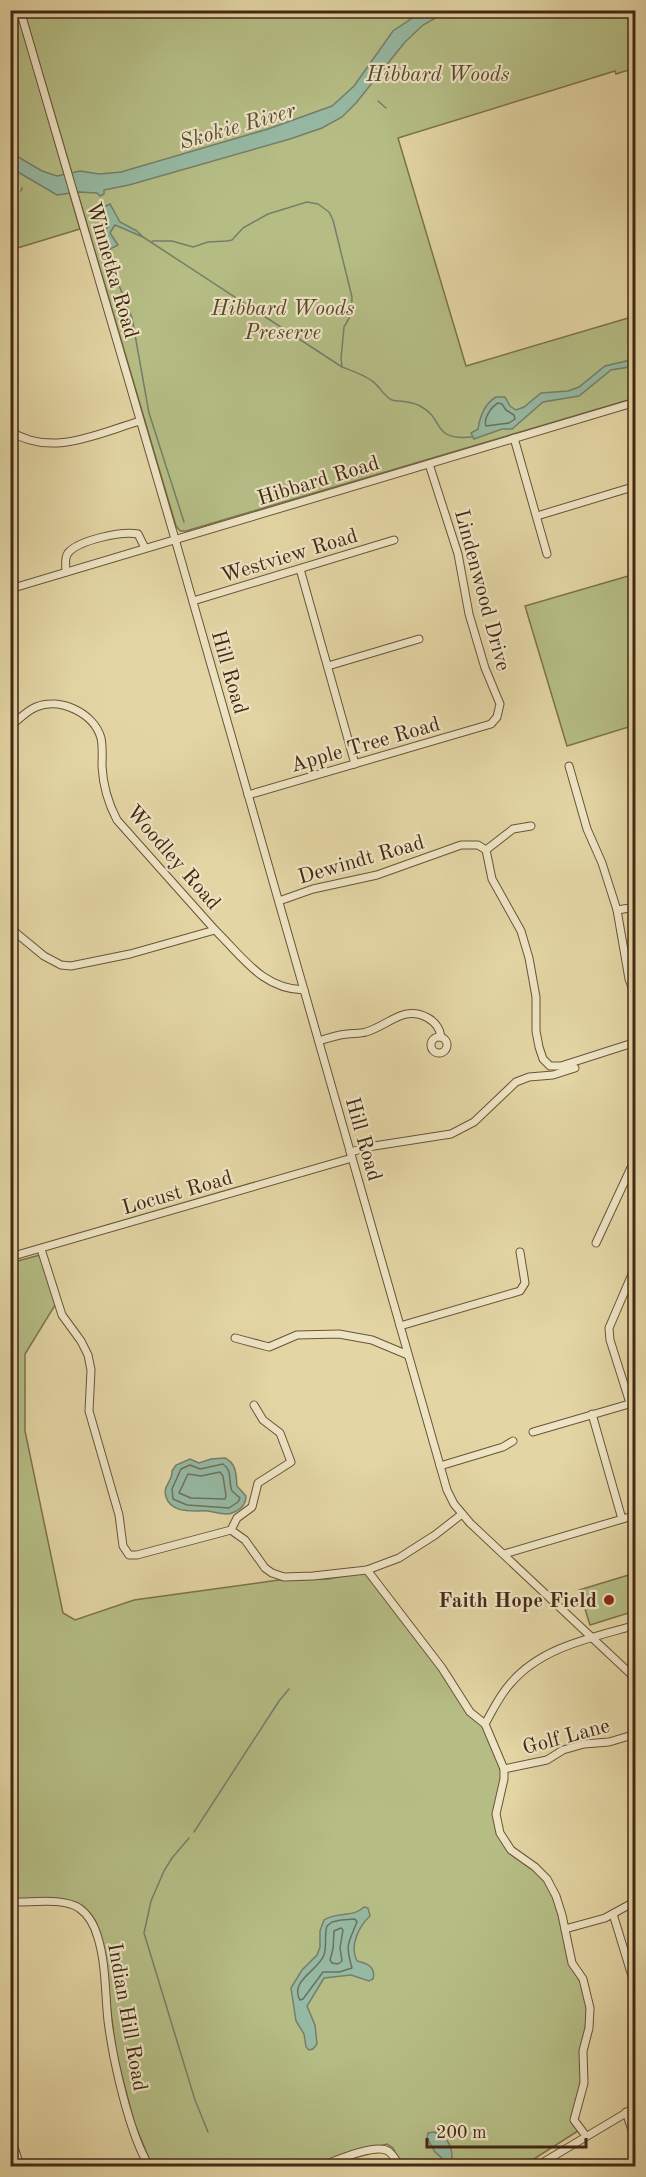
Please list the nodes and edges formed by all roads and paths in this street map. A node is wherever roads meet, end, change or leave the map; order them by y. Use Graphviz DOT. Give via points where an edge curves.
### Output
graph roads {
  1 [pos="20,10"];
  2 [pos="636,402"];
  3 [pos="140,421"];
  4 [pos="10,431"];
  5 [pos="514,438"];
  6 [pos="429,464"];
  7 [pos="636,486"];
  8 [pos="537,516"];
  9 [pos="175,539"];
  10 [pos="394,540"];
  11 [pos="145,548"];
  12 [pos="547,554"];
  13 [pos="300,569"];
  14 [pos="66,572"];
  15 [pos="10,589"];
  16 [pos="193,601"];
  17 [pos="419,639"];
  18 [pos="328,666"];
  19 [pos="491,724"];
  20 [pos="10,727"];
  21 [pos="356,764"];
  22 [pos="569,766"];
  23 [pos="248,795"];
  24 [pos="531,826"];
  25 [pos="486,850"];
  26 [pos="279,901"];
  27 [pos="636,907"];
  28 [pos="617,910"];
  29 [pos="10,928"];
  30 [pos="215,930"];
  31 [pos="304,990"];
  32 [pos="636,998"];
  33 [pos="441,1037"];
  34 [pos="319,1041"];
  35 [pos="636,1042"];
  36 [pos="575,1068"];
  37 [pos="351,1155"];
  38 [pos="636,1157"];
  39 [pos="596,1243"];
  40 [pos="41,1249"];
  41 [pos="520,1252"];
  42 [pos="10,1257"];
  43 [pos="636,1265"];
  44 [pos="400,1326"];
  45 [pos="236,1338"];
  46 [pos="408,1355"];
  47 [pos="633,1403"];
  48 [pos="254,1405"];
  49 [pos="592,1414"];
  50 [pos="533,1432"];
  51 [pos="513,1442"];
  52 [pos="440,1466"];
  53 [pos="462,1514"];
  54 [pos="636,1515"];
  55 [pos="622,1519"];
  56 [pos="231,1530"];
  57 [pos="504,1554"];
  58 [pos="368,1570"];
  59 [pos="636,1625"];
  60 [pos="592,1638"];
  61 [pos="636,1679"];
  62 [pos="485,1724"];
  63 [pos="636,1734"];
  64 [pos="504,1769"];
  65 [pos="636,1901"];
  66 [pos="10,1902"];
  67 [pos="613,1914"];
  68 [pos="565,1929"];
  69 [pos="636,1989"];
  70 [pos="636,2107"];
  71 [pos="626,2112"];
  72 [pos="10,2135"];
  73 [pos="586,2136"];
  74 [pos="636,2142"];
  75 [pos="540,2165"];
  76 [pos="20,2166"];
  77 [pos="149,2166"];
  78 [pos="321,2166"];
  79 [pos="400,2166"];
  1 -- 3 [label="street, Winnetka Road"];
  2 -- 5 [label="street, Hibbard Road"];
  3 -- 4 [label="street" via="58,444 30,441"];
  3 -- 9 [label="street, Winnetka Road"];
  5 -- 6 [label="street, Hibbard Road"];
  5 -- 8 [label="street"];
  6 -- 9 [label="street, Hibbard Road"];
  6 -- 19 [label="street, Lindenwood Drive" via="458,554 469,614 500,704"];
  7 -- 8 [label="street"];
  8 -- 12 [label="street"];
  9 -- 11 [label="street, Hibbard Road"];
  9 -- 16 [label="street, Hill Road"];
  10 -- 13 [label="street, Westview Road"];
  11 -- 14 [label="street, Hibbard Road"];
  11 -- 14 [label="street" via="138,534 92,540 68,552"];
  13 -- 16 [label="street, Westview Road"];
  13 -- 18 [label="street"];
  14 -- 15 [label="street, Hibbard Road"];
  16 -- 23 [label="street, Hill Road"];
  17 -- 18 [label="street"];
  18 -- 21 [label="street"];
  19 -- 21 [label="street, Apple Tree Road"];
  20 -- 30 [label="street, Woodley Road" via="43,704 68,706 90,721 101,741 104,784 117,820"];
  21 -- 23 [label="street, Apple Tree Road"];
  22 -- 28 [label="street"];
  23 -- 26 [label="street, Hill Road"];
  24 -- 25 [label="street" via="513,829"];
  25 -- 26 [label="street, Dewindt Road" via="478,845 461,845 377,875"];
  25 -- 35 [label="street" via="492,879 521,932 529,957 536,997 536,1031 543,1059 550,1066 561,1066"];
  26 -- 31 [label="street, Hill Road"];
  27 -- 28 [label="street"];
  28 -- 32 [label="street"];
  29 -- 30 [label="street, Woodley Road" via="44,956 71,966"];
  30 -- 31 [label="street, Woodley Road" via="268,982"];
  31 -- 34 [label="street, Hill Road"];
  33 -- 34 [label="street" via="433,1021 408,1013 366,1032"];
  34 -- 37 [label="street, Hill Road"];
  36 -- 37 [label="street, Locust Road" via="516,1082 474,1122 451,1134 374,1146"];
  37 -- 40 [label="street, Locust Road"];
  37 -- 44 [label="street, Hill Road"];
  38 -- 39 [label="street"];
  40 -- 42 [label="street, Locust Road"];
  40 -- 56 [label="street" via="62,1315 88,1355 88,1411 119,1515 124,1550 137,1555"];
  41 -- 44 [label="street" via="525,1283 520,1291"];
  43 -- 47 [label="street" via="609,1328"];
  44 -- 46 [label="street, Hill Road"];
  45 -- 46 [label="street" via="269,1347 297,1335 339,1334 372,1340"];
  46 -- 52 [label="street, Hill Road"];
  47 -- 49 [label="street"];
  48 -- 56 [label="street" via="265,1422 280,1433 291,1462 258,1483 252,1507 237,1518"];
  49 -- 50 [label="street"];
  49 -- 55 [label="street"];
  51 -- 52 [label="street"];
  52 -- 53 [label="street, Hill Road" via="450,1498"];
  53 -- 57 [label="street, Hill Road"];
  53 -- 58 [label="street" via="409,1552"];
  54 -- 55 [label="street"];
  55 -- 57 [label="street"];
  56 -- 58 [label="street" via="277,1576"];
  57 -- 60 [label="street, Hill Road"];
  58 -- 62 [label="street" via="470,1712"];
  59 -- 60 [label="street"];
  60 -- 61 [label="street, Hill Road"];
  60 -- 62 [label="street" via="547,1655 519,1674 501,1695"];
  62 -- 64 [label="street"];
  63 -- 64 [label="street, Golf Lane" via="584,1744 547,1760"];
  64 -- 68 [label="street" via="496,1814 500,1833 511,1850 547,1879"];
  65 -- 67 [label="street"];
  66 -- 77 [label="street, Indian Hill Road" via="70,1904 93,1924 101,1948 116,2065"];
  67 -- 68 [label="street"];
  67 -- 69 [label="street"];
  68 -- 73 [label="street" via="572,1963 583,1979 590,2008 584,2083 574,2120"];
  70 -- 71 [label="street"];
  71 -- 73 [label="street"];
  71 -- 74 [label="street"];
  72 -- 76 [label="street"];
  73 -- 75 [label="street"];
  78 -- 79 [label="street" via="383,2149"];
}
